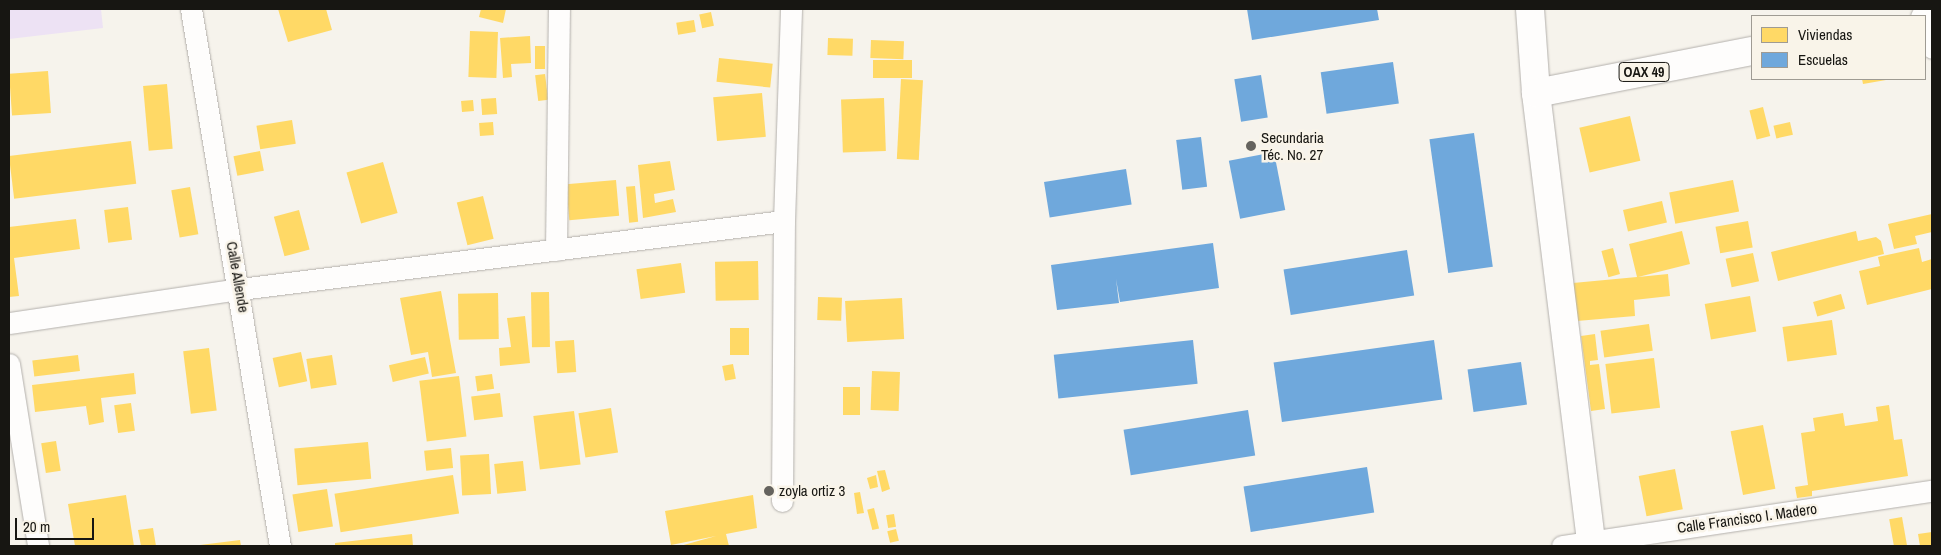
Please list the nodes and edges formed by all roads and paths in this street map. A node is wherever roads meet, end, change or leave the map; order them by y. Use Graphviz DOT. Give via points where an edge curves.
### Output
graph roads {
  1 [pos="191,9"];
  2 [pos="559,9"];
  3 [pos="791,9"];
  4 [pos="1530,9"];
  5 [pos="1929,17"];
  6 [pos="1932,48"];
  7 [pos="1751,51"];
  8 [pos="1536,93"];
  9 [pos="784,221"];
  10 [pos="556,250"];
  11 [pos="240,288"];
  12 [pos="9,323"];
  13 [pos="9,364"];
  14 [pos="1932,491"];
  15 [pos="782,502"];
  16 [pos="1591,543"];
  17 [pos="38,546"];
  18 [pos="280,546"];
  19 [pos="1562,546"];
  1 -- 11 [label="street, Calle Allende"];
  2 -- 10 [label="street"];
  3 -- 9 [label="street"];
  4 -- 8 [label="street"];
  5 -- 6 [label="street"];
  7 -- 8 [label="street, OAX 49"];
  8 -- 16 [label="street"];
  9 -- 10 [label="street"];
  9 -- 15 [label="street"];
  10 -- 11 [label="street"];
  11 -- 12 [label="street"];
  11 -- 18 [label="street, Calle Allende"];
  13 -- 17 [label="street"];
  14 -- 16 [label="street, Calle Francisco I. Madero"];
  16 -- 19 [label="street, Calle Francisco I. Madero"];
}
